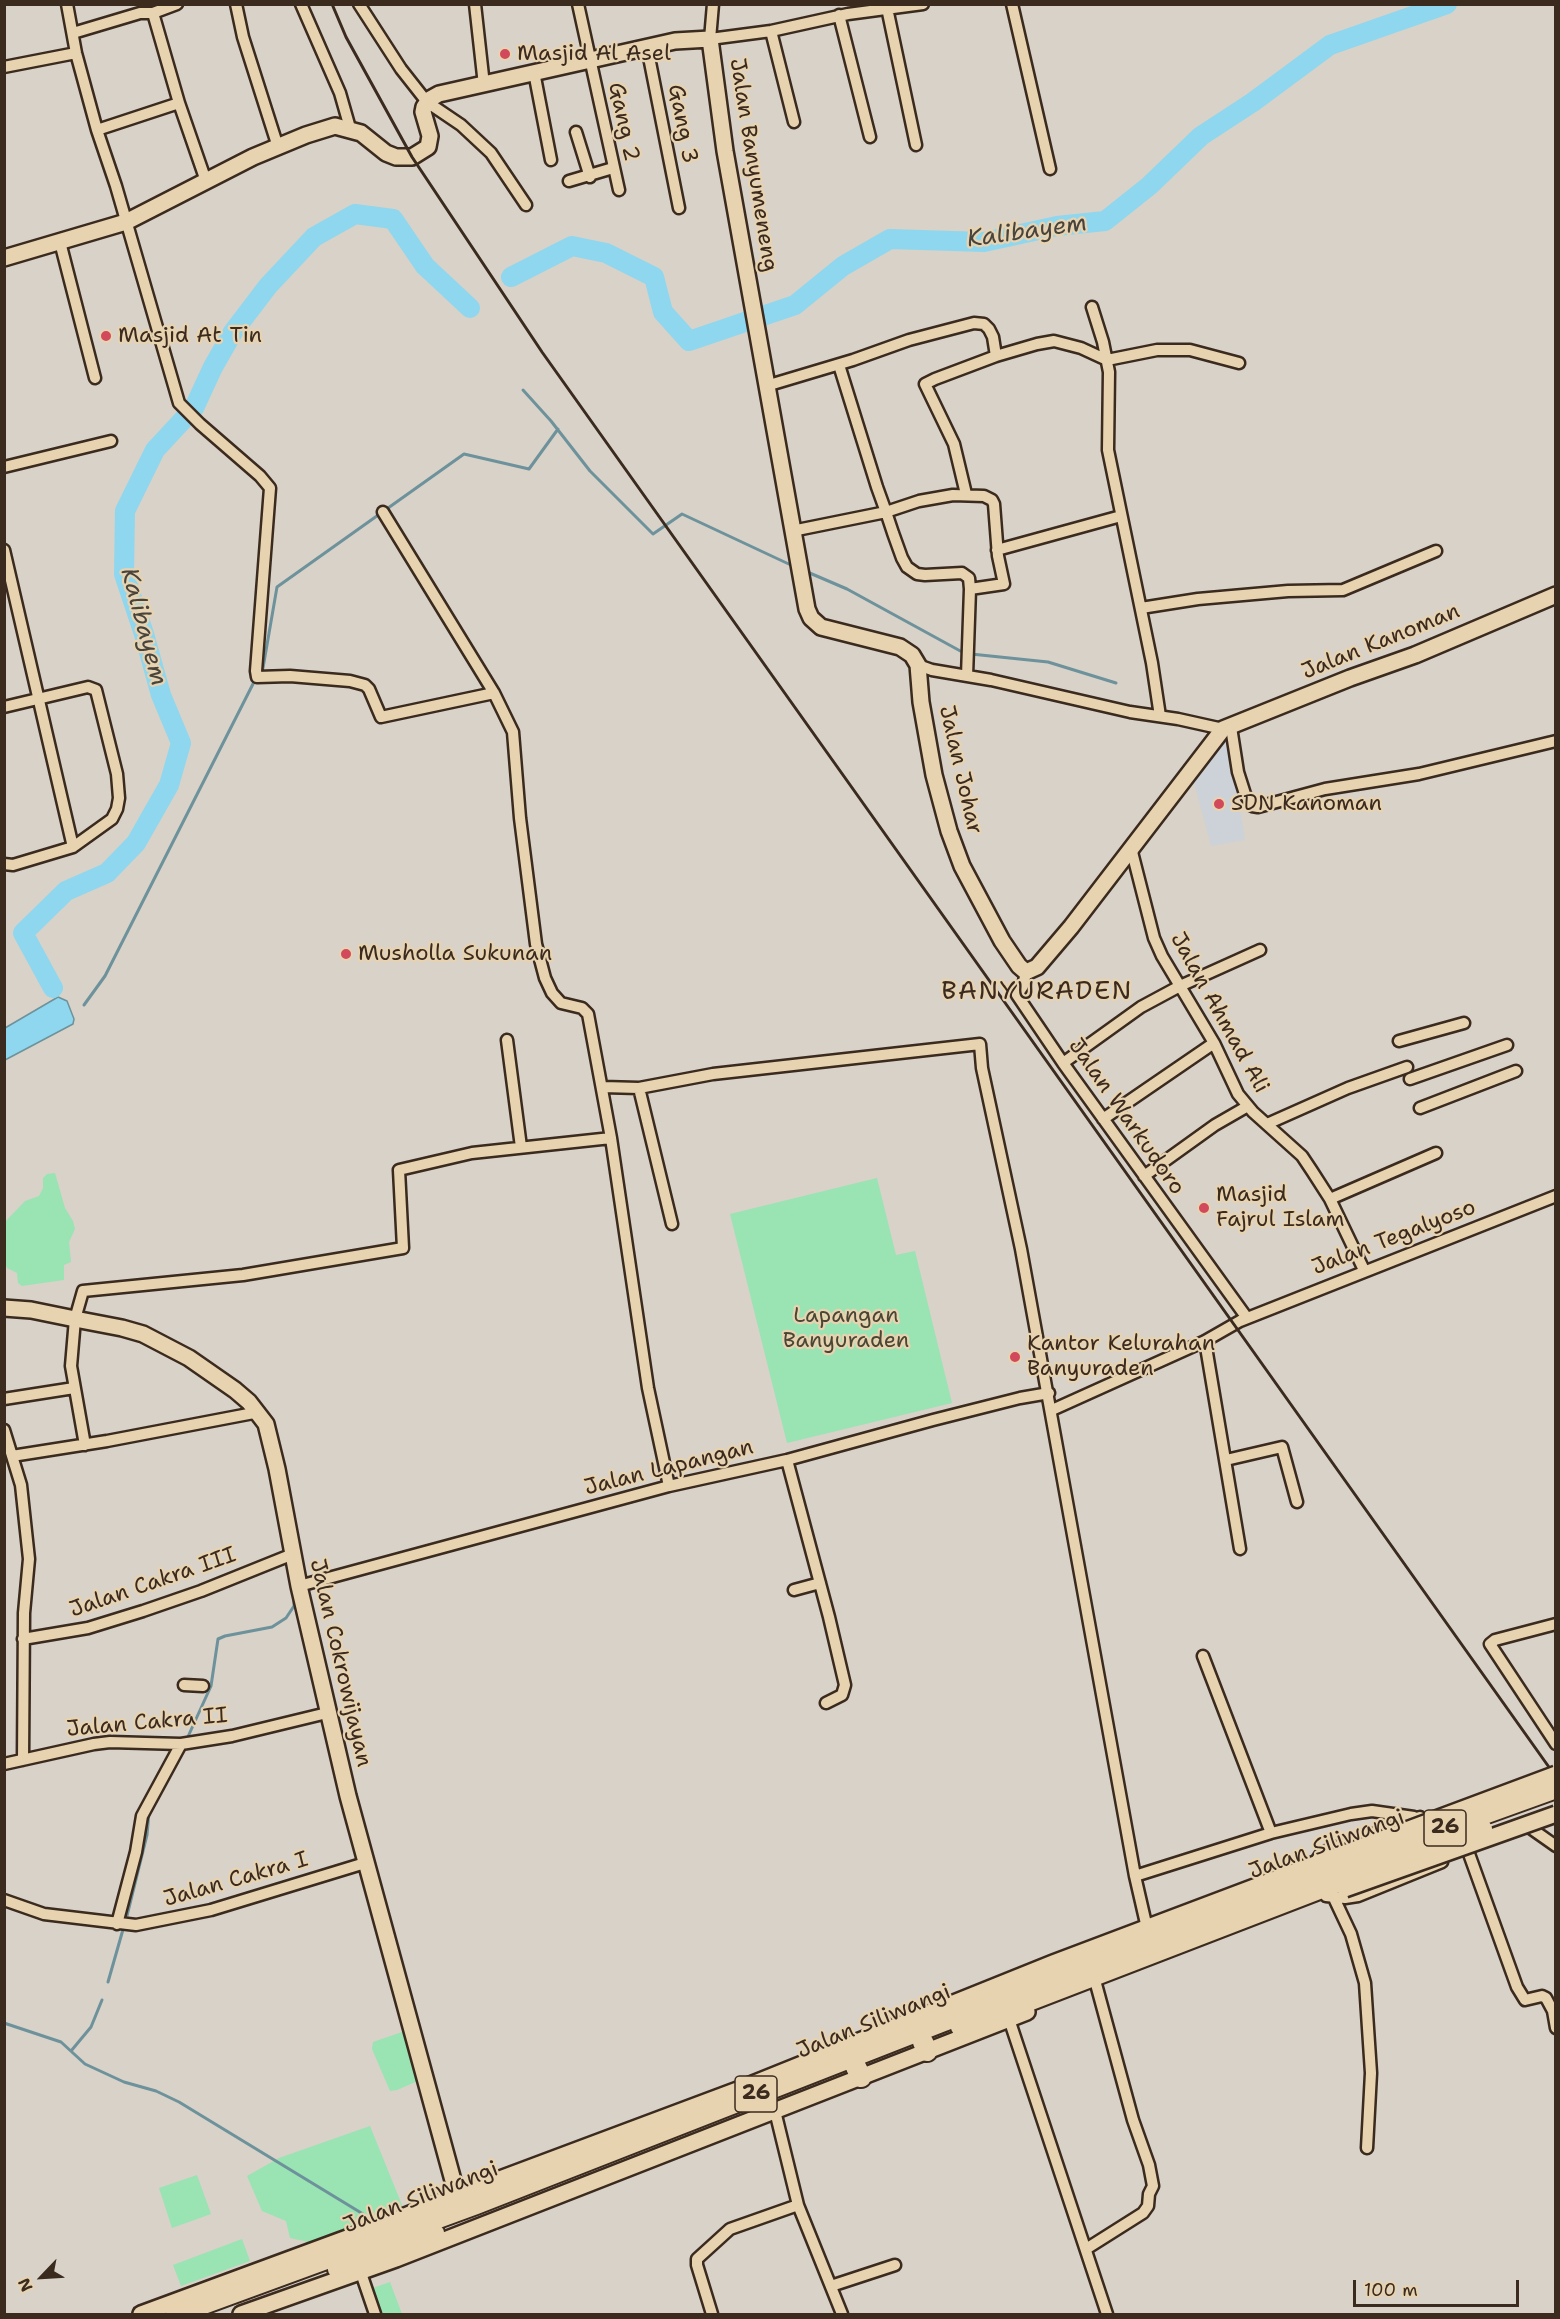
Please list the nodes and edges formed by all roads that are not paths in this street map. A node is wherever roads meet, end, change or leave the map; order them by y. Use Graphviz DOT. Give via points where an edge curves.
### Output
graph roads {
  1 [pos="67,4"];
  2 [pos="177,4"];
  3 [pos="236,4"];
  4 [pos="302,4"];
  5 [pos="475,4"];
  6 [pos="578,4"];
  7 [pos="713,4"];
  8 [pos="923,4"];
  9 [pos="1012,4"];
  10 [pos="361,5"];
  11 [pos="874,7"];
  12 [pos="887,8"];
  13 [pos="153,13"];
  14 [pos="839,15"];
  15 [pos="771,31"];
  16 [pos="73,33"];
  17 [pos="710,39"];
  18 [pos="647,47"];
  19 [pos="76,53"];
  20 [pos="590,62"];
  21 [pos="4,67"];
  22 [pos="534,72"];
  23 [pos="484,84"];
  24 [pos="427,102"];
  25 [pos="179,103"];
  26 [pos="794,122"];
  27 [pos="350,128"];
  28 [pos="97,130"];
  29 [pos="576,132"];
  30 [pos="870,136"];
  31 [pos="916,144"];
  32 [pos="279,147"];
  33 [pos="551,160"];
  34 [pos="613,168"];
  35 [pos="1050,169"];
  36 [pos="590,177"];
  37 [pos="206,181"];
  38 [pos="569,181"];
  39 [pos="619,190"];
  40 [pos="526,205"];
  41 [pos="679,208"];
  42 [pos="126,222"];
  43 [pos="60,242"];
  44 [pos="4,258"];
  45 [pos="1092,307"];
  46 [pos="996,356"];
  47 [pos="1107,360"];
  48 [pos="1239,363"];
  49 [pos="839,365"];
  50 [pos="95,378"];
  51 [pos="766,386"];
  52 [pos="111,441"];
  53 [pos="4,467"];
  54 [pos="966,494"];
  55 [pos="383,512"];
  56 [pos="886,512"];
  57 [pos="1121,516"];
  58 [pos="792,531"];
  59 [pos="4,550"];
  60 [pos="997,550"];
  61 [pos="1436,551"];
  62 [pos="970,589"];
  63 [pos="10,594"];
  64 [pos="1556,596"];
  65 [pos="1141,608"];
  66 [pos="918,665"];
  67 [pos="967,676"];
  68 [pos="494,693"];
  69 [pos="39,699"];
  70 [pos="4,707"];
  71 [pos="1160,716"];
  72 [pos="1227,728"];
  73 [pos="1556,741"];
  74 [pos="73,847"];
  75 [pos="1131,848"];
  76 [pos="4,864"];
  77 [pos="1260,950"];
  78 [pos="1026,972"];
  79 [pos="1180,986"];
  80 [pos="1464,1023"];
  81 [pos="507,1040"];
  82 [pos="1399,1041"];
  83 [pos="1214,1043"];
  84 [pos="1507,1045"];
  85 [pos="1063,1063"];
  86 [pos="1407,1067"];
  87 [pos="1516,1071"];
  88 [pos="1410,1079"];
  89 [pos="603,1088"];
  90 [pos="639,1088"];
  91 [pos="1248,1106"];
  92 [pos="1420,1108"];
  93 [pos="1103,1119"];
  94 [pos="1267,1124"];
  95 [pos="611,1138"];
  96 [pos="522,1147"];
  97 [pos="1436,1153"];
  98 [pos="1144,1176"];
  99 [pos="1556,1196"];
  100 [pos="1330,1199"];
  101 [pos="672,1224"];
  102 [pos="1364,1270"];
  103 [pos="4,1308"];
  104 [pos="75,1318"];
  105 [pos="1247,1318"];
  106 [pos="1205,1341"];
  107 [pos="74,1388"];
  108 [pos="1049,1393"];
  109 [pos="4,1399"];
  110 [pos="1052,1410"];
  111 [pos="259,1412"];
  112 [pos="4,1430"];
  113 [pos="85,1445"];
  114 [pos="12,1456"];
  115 [pos="787,1460"];
  116 [pos="1226,1460"];
  117 [pos="669,1486"];
  118 [pos="1296,1502"];
  119 [pos="1240,1549"];
  120 [pos="293,1554"];
  121 [pos="820,1582"];
  122 [pos="299,1586"];
  123 [pos="794,1590"];
  124 [pos="1556,1624"];
  125 [pos="23,1639"];
  126 [pos="1203,1656"];
  127 [pos="184,1685"];
  128 [pos="203,1686"];
  129 [pos="826,1702"];
  130 [pos="327,1713"];
  131 [pos="183,1744"];
  132 [pos="1556,1744"];
  133 [pos="23,1760"];
  134 [pos="4,1764"];
  135 [pos="1556,1774"];
  136 [pos="1556,1788"];
  137 [pos="1556,1802"];
  138 [pos="1556,1814"];
  139 [pos="1418,1818"];
  140 [pos="1529,1827"];
  141 [pos="1270,1833"];
  142 [pos="1556,1846"];
  143 [pos="1468,1851"];
  144 [pos="365,1863"];
  145 [pos="1313,1866"];
  146 [pos="1136,1876"];
  147 [pos="1336,1881"];
  148 [pos="4,1900"];
  149 [pos="123,1924"];
  150 [pos="1147,1928"];
  151 [pos="1096,1984"];
  152 [pos="1009,2019"];
  153 [pos="1556,2028"];
  154 [pos="925,2047"];
  155 [pos="835,2069"];
  156 [pos="859,2072"];
  157 [pos="774,2111"];
  158 [pos="1368,2148"];
  159 [pos="457,2195"];
  160 [pos="798,2205"];
  161 [pos="1086,2249"];
  162 [pos="895,2265"];
  163 [pos="362,2273"];
  164 [pos="831,2286"];
  165 [pos="141,2314"];
  166 [pos="176,2314"];
  167 [pos="208,2314"];
  168 [pos="241,2314"];
  169 [pos="375,2314"];
  170 [pos="712,2314"];
  171 [pos="842,2314"];
  172 [pos="1107,2314"];
  1 -- 16 [label="street"];
  2 -- 13 [label="street"];
  3 -- 32 [label="street"];
  4 -- 27 [label="street" via="340,93"];
  5 -- 23 [label="street"];
  6 -- 20 [label="street, Gang 2"];
  7 -- 17 [label="street"];
  8 -- 12 [label="street"];
  9 -- 35 [label="street"];
  10 -- 24 [label="street"];
  11 -- 12 [label="street"];
  11 -- 14 [label="street"];
  12 -- 31 [label="street"];
  13 -- 16 [label="street" via="140,13"];
  13 -- 25 [label="street"];
  14 -- 15 [label="street"];
  14 -- 30 [label="street"];
  15 -- 17 [label="street"];
  15 -- 26 [label="street"];
  16 -- 19 [label="street"];
  17 -- 18 [label="street, Jalan Banyumeneng"];
  17 -- 51 [label="street, Jalan Banyumeneng"];
  18 -- 20 [label="street, Jalan Banyumeneng"];
  18 -- 41 [label="street, Gang 3"];
  19 -- 21 [label="street"];
  19 -- 28 [label="street"];
  20 -- 22 [label="street, Jalan Banyumeneng"];
  20 -- 34 [label="street, Gang 2"];
  22 -- 23 [label="street, Jalan Banyumeneng"];
  22 -- 33 [label="street"];
  23 -- 24 [label="street, Jalan Banyumeneng" via="439,94"];
  24 -- 27 [label="street" via="423,112 430,136 428,147 412,157 386,153"];
  24 -- 40 [label="street" via="461,125 491,153"];
  25 -- 28 [label="street"];
  25 -- 37 [label="street"];
  27 -- 32 [label="street" via="335,126"];
  28 -- 42 [label="street"];
  29 -- 36 [label="street"];
  32 -- 37 [label="street"];
  34 -- 36 [label="street"];
  34 -- 39 [label="street, Gang 2"];
  36 -- 38 [label="street"];
  37 -- 42 [label="street"];
  42 -- 43 [label="street"];
  42 -- 68 [label="street" via="178,403 270,488 257,676 365,685 381,717"];
  43 -- 44 [label="street"];
  43 -- 50 [label="street"];
  45 -- 47 [label="street"];
  46 -- 47 [label="street" via="1054,341"];
  46 -- 49 [label="street" via="989,328 974,323"];
  46 -- 54 [label="street" via="925,384 954,444"];
  47 -- 48 [label="street" via="1157,350 1190,350"];
  47 -- 57 [label="street" via="1108,450"];
  49 -- 51 [label="street"];
  49 -- 56 [label="street"];
  51 -- 58 [label="street"];
  52 -- 53 [label="street"];
  54 -- 56 [label="street" via="919,501"];
  54 -- 60 [label="street" via="993,501"];
  55 -- 68 [label="street"];
  56 -- 58 [label="street"];
  56 -- 62 [label="street" via="907,567 924,575 962,573 969,578"];
  57 -- 60 [label="street"];
  57 -- 65 [label="street"];
  58 -- 66 [label="street" via="805,604 818,625 900,647"];
  59 -- 63 [label="street"];
  60 -- 62 [label="street" via="1004,584"];
  61 -- 65 [label="street" via="1343,590 1198,599"];
  62 -- 67 [label="street"];
  63 -- 69 [label="street"];
  64 -- 72 [label="street, Jalan Kanoman"];
  65 -- 71 [label="street"];
  66 -- 67 [label="street"];
  66 -- 78 [label="street, Jalan Johar" via="934,775 949,831 962,866 1002,941"];
  67 -- 71 [label="street"];
  68 -- 89 [label="street" via="513,732 530,901 545,978 561,1003 586,1010"];
  69 -- 70 [label="street"];
  69 -- 74 [label="street"];
  69 -- 74 [label="street" via="88,687 96,690 117,774 117,809 112,819"];
  71 -- 72 [label="street"];
  72 -- 73 [label="street" via="1245,794 1252,806 1258,807 1325,789 1419,774"];
  72 -- 75 [label="street"];
  74 -- 76 [label="street" via="13,865"];
  75 -- 78 [label="street" via="1071,927 1036,967"];
  75 -- 79 [label="street, Jalan Ahmad Ali" via="1154,938"];
  77 -- 79 [label="street"];
  78 -- 85 [label="street, Jalan Warkudoro" via="1017,995"];
  79 -- 83 [label="street, Jalan Ahmad Ali"];
  79 -- 85 [label="street" via="1124,1018"];
  80 -- 82 [label="street"];
  81 -- 96 [label="street"];
  83 -- 91 [label="street, Jalan Ahmad Ali" via="1238,1094"];
  83 -- 93 [label="street"];
  84 -- 88 [label="street"];
  85 -- 93 [label="street, Jalan Warkudoro"];
  86 -- 94 [label="street"];
  87 -- 92 [label="street"];
  89 -- 90 [label="street"];
  89 -- 95 [label="street"];
  90 -- 101 [label="street"];
  90 -- 108 [label="street" via="713,1074 980,1044 981,1068 1019,1232"];
  91 -- 94 [label="street, Jalan Ahmad Ali"];
  91 -- 98 [label="street"];
  93 -- 98 [label="street, Jalan Warkudoro"];
  94 -- 100 [label="street, Jalan Ahmad Ali" via="1302,1156"];
  95 -- 96 [label="street"];
  95 -- 117 [label="street" via="648,1388"];
  96 -- 104 [label="street" via="472,1153 399,1170 403,1248 243,1275 83,1291"];
  97 -- 100 [label="street"];
  98 -- 105 [label="street, Jalan Warkudoro"];
  99 -- 102 [label="street, Jalan Tegalyoso"];
  100 -- 102 [label="street, Jalan Ahmad Ali"];
  102 -- 105 [label="street, Jalan Tegalyoso"];
  103 -- 104 [label="street, Jalan Cokrowijayan"];
  104 -- 107 [label="street" via="71,1366"];
  104 -- 111 [label="street, Jalan Cokrowijayan" via="148,1337 189,1358"];
  105 -- 106 [label="street, Jalan Tegalyoso"];
  106 -- 110 [label="street, Jalan Tegalyoso"];
  106 -- 116 [label="street"];
  107 -- 109 [label="street"];
  107 -- 113 [label="street"];
  108 -- 110 [label="street"];
  108 -- 115 [label="street, Jalan Lapangan"];
  110 -- 146 [label="street"];
  111 -- 113 [label="street"];
  111 -- 120 [label="street, Jalan Cokrowijayan" via="272,1444"];
  112 -- 114 [label="street"];
  113 -- 114 [label="street"];
  114 -- 125 [label="street" via="21,1485 29,1559"];
  115 -- 117 [label="street, Jalan Lapangan"];
  115 -- 121 [label="street"];
  116 -- 118 [label="street" via="1282,1447"];
  116 -- 119 [label="street"];
  117 -- 122 [label="street, Jalan Lapangan"];
  120 -- 122 [label="street, Jalan Cokrowijayan"];
  120 -- 125 [label="street, Jalan Cakra III" via="143,1611 88,1628"];
  121 -- 123 [label="street"];
  121 -- 129 [label="street" via="845,1685 842,1695"];
  122 -- 130 [label="street, Jalan Cokrowijayan"];
  124 -- 132 [label="street" via="1490,1644"];
  125 -- 133 [label="street"];
  126 -- 141 [label="street"];
  127 -- 128 [label="street"];
  130 -- 131 [label="street, Jalan Cakra II" via="249,1733"];
  130 -- 144 [label="street, Jalan Cokrowijayan"];
  131 -- 133 [label="street, Jalan Cakra II" via="110,1742"];
  131 -- 149 [label="street" via="142,1816 125,1894"];
  133 -- 134 [label="street, Jalan Cakra II"];
  135 -- 147 [label="street, bridge"];
  136 -- 147 [label="highway, Jalan Siliwangi / 26, bridge"];
  137 -- 147 [label="highway, Jalan Siliwangi / 26, bridge"];
  138 -- 147 [label="street, bridge"];
  139 -- 140 [label="street" via="1513,1785 1522,1789 1534,1809 1533,1824"];
  139 -- 141 [label="street" via="1372,1811"];
  139 -- 145 [label="street" via="1328,1850"];
  140 -- 142 [label="street"];
  140 -- 143 [label="street"];
  141 -- 146 [label="street"];
  143 -- 147 [label="street" via="1358,1896"];
  143 -- 153 [label="street" via="1517,1987 1525,2000 1546,1998"];
  144 -- 149 [label="street, Jalan Cakra I" via="201,1913"];
  144 -- 159 [label="street, Jalan Cokrowijayan"];
  145 -- 147 [label="street"];
  145 -- 150 [label="street"];
  146 -- 150 [label="street"];
  147 -- 151 [label="street"];
  147 -- 154 [label="highway, Jalan Siliwangi / 26"];
  147 -- 155 [label="highway, Jalan Siliwangi / 26" via="1056,1974"];
  147 -- 158 [label="street" via="1365,1983 1371,2073"];
  148 -- 149 [label="street, Jalan Cakra I" via="44,1914"];
  150 -- 159 [label="street" via="740,2089"];
  151 -- 152 [label="street"];
  151 -- 161 [label="street" via="1153,2186 1143,2213"];
  152 -- 154 [label="street"];
  152 -- 161 [label="street"];
  154 -- 156 [label="highway, Jalan Siliwangi / 26"];
  155 -- 156 [label="highway, Jalan Siliwangi / 26"];
  155 -- 166 [label="highway, Jalan Siliwangi / 26"];
  155 -- 167 [label="highway, Jalan Siliwangi / 26" via="392,2250"];
  156 -- 157 [label="street"];
  157 -- 160 [label="street"];
  157 -- 163 [label="street"];
  159 -- 165 [label="street"];
  160 -- 164 [label="street"];
  160 -- 170 [label="street" via="730,2229 697,2259"];
  161 -- 172 [label="street"];
  162 -- 164 [label="street"];
  163 -- 168 [label="street"];
  163 -- 169 [label="street"];
  164 -- 171 [label="street"];
}
